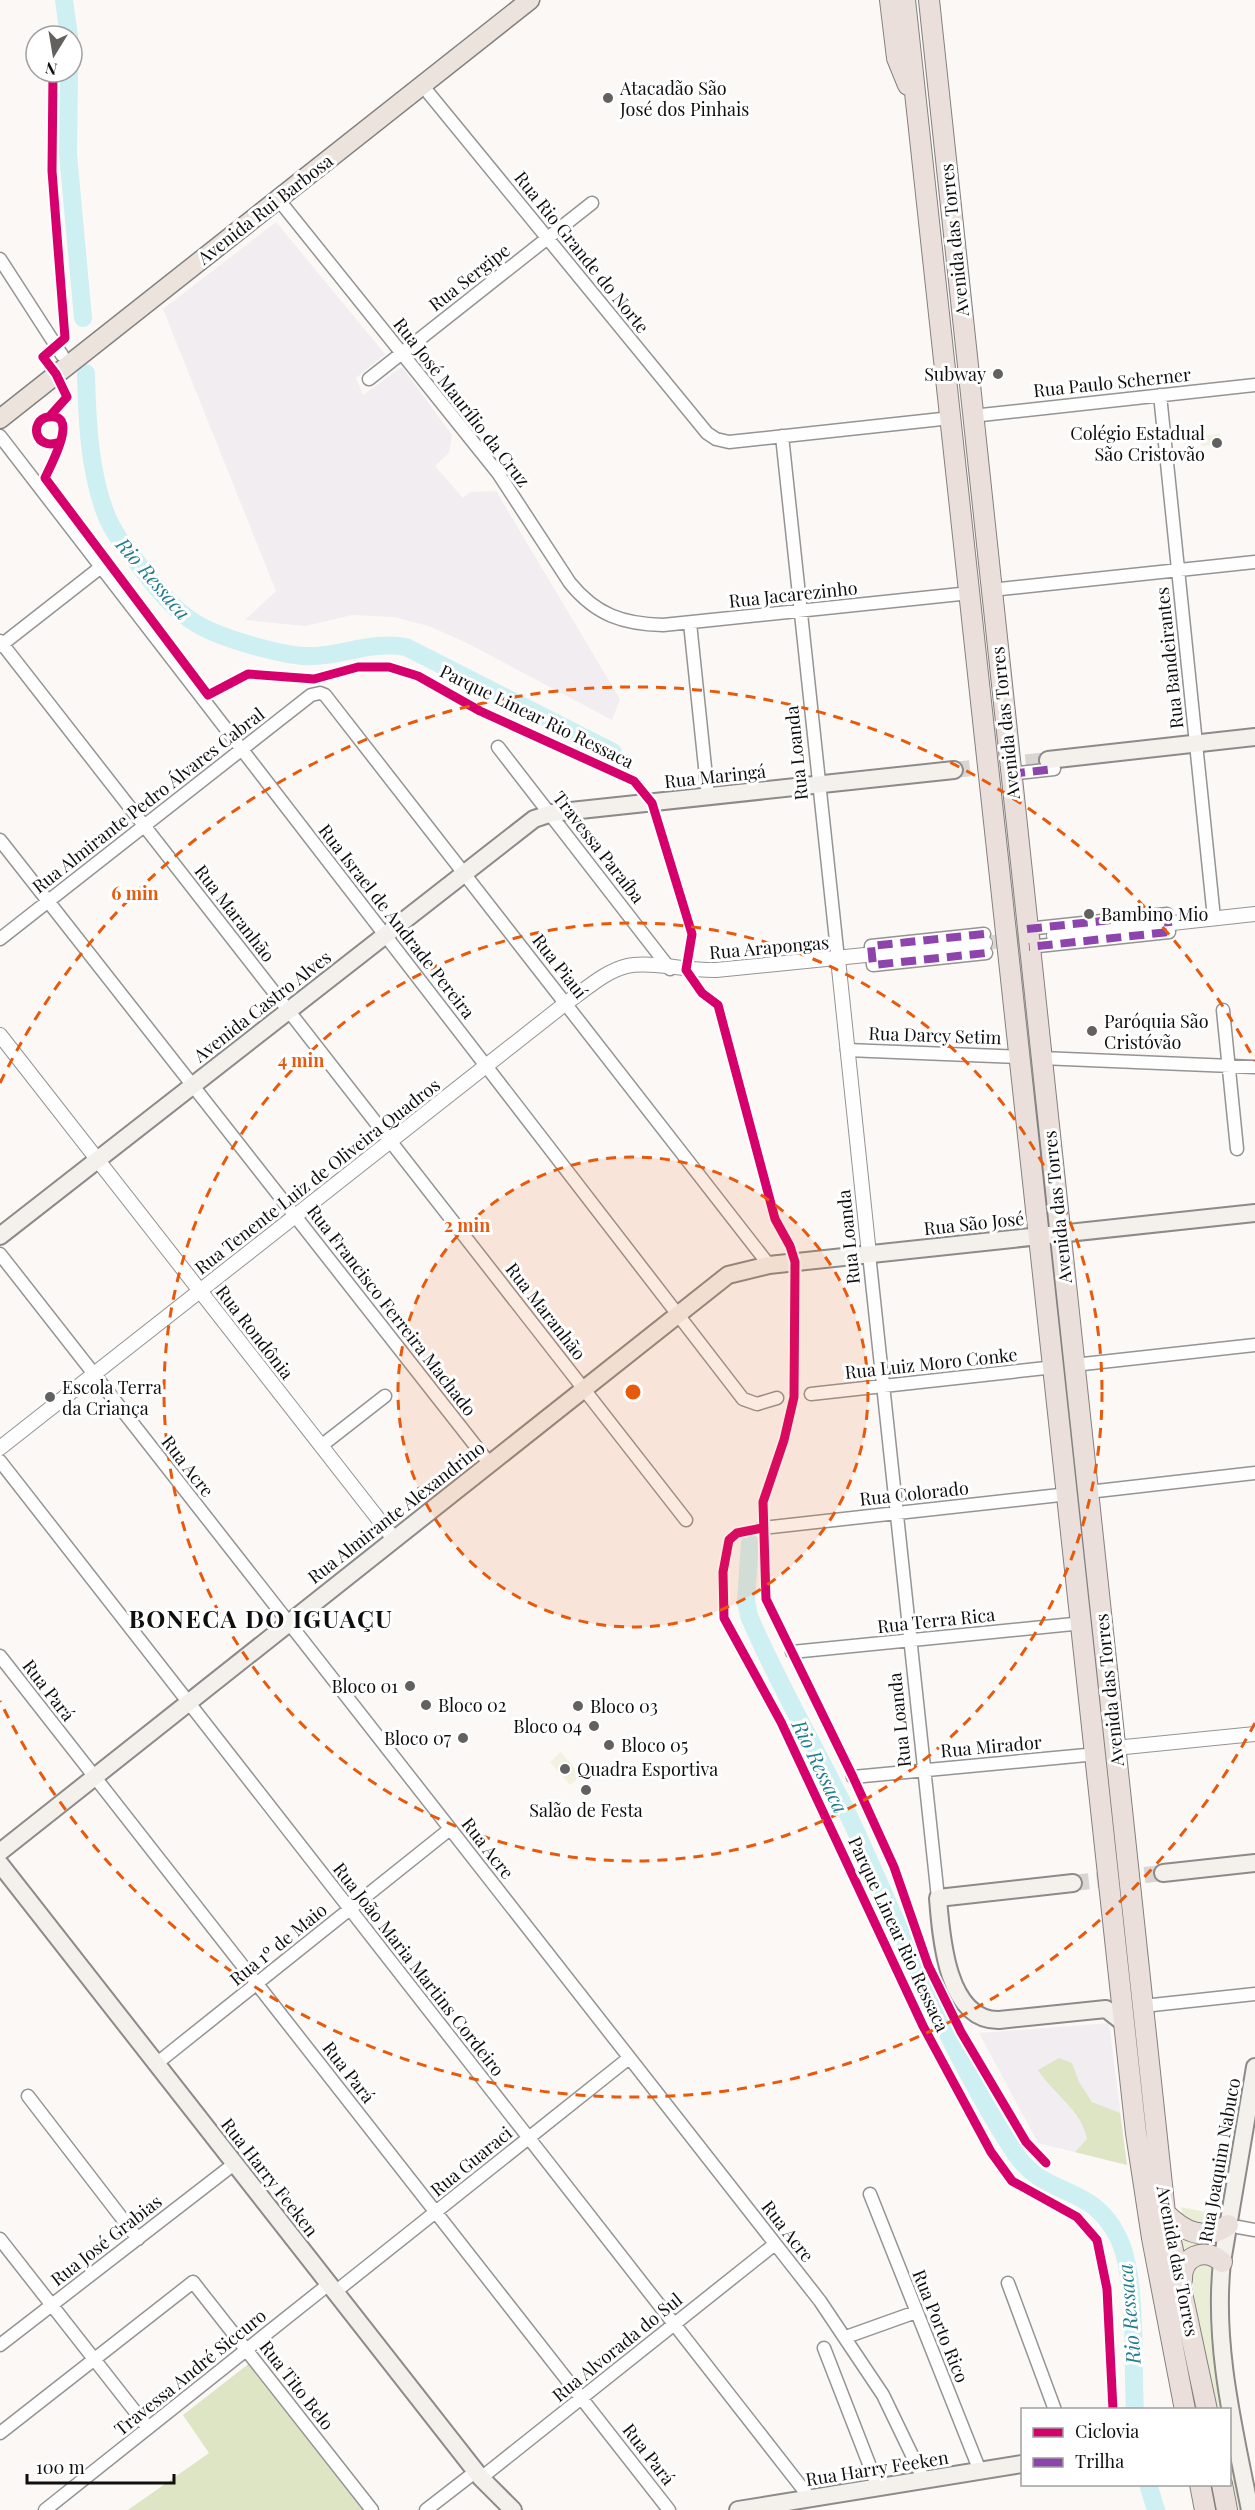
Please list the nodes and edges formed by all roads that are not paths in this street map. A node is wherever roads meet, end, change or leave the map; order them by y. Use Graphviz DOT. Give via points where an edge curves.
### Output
graph roads {
  1 [pos="511,0"];
  2 [pos="530,0"];
  3 [pos="890,0"];
  4 [pos="905,0"];
  5 [pos="929,0"];
  6 [pos="422,85"];
  7 [pos="917,107"];
  8 [pos="278,199"];
  9 [pos="592,203"];
  10 [pos="547,238"];
  11 [pos="0,259"];
  12 [pos="402,353"];
  13 [pos="62,355"];
  14 [pos="369,379"];
  15 [pos="1255,385"];
  16 [pos="1160,395"];
  17 [pos="0,404"];
  18 [pos="972,416"];
  19 [pos="951,418"];
  20 [pos="0,419"];
  21 [pos="0,436"];
  22 [pos="782,436"];
  23 [pos="1255,562"];
  24 [pos="101,567"];
  25 [pos="1178,570"];
  26 [pos="991,590"];
  27 [pos="970,592"];
  28 [pos="801,611"];
  29 [pos="620,620"];
  30 [pos="690,623"];
  31 [pos="1,644"];
  32 [pos="320,693"];
  33 [pos="1255,737"];
  34 [pos="1196,744"];
  35 [pos="498,747"];
  36 [pos="242,749"];
  37 [pos="1051,764"];
  38 [pos="954,770"];
  39 [pos="1010,774"];
  40 [pos="819,784"];
  41 [pos="708,796"];
  42 [pos="552,813"];
  43 [pos="144,826"];
  44 [pos="0,840"];
  45 [pos="464,872"];
  46 [pos="48,901"];
  47 [pos="1255,914"];
  48 [pos="1214,918"];
  49 [pos="1168,924"];
  50 [pos="385,935"];
  51 [pos="1054,936"];
  52 [pos="1028,938"];
  53 [pos="0,939"];
  54 [pos="985,943"];
  55 [pos="837,959"];
  56 [pos="670,969"];
  57 [pos="566,1003"];
  58 [pos="288,1010"];
  59 [pos="1223,1010"];
  60 [pos="0,1035"];
  61 [pos="847,1050"];
  62 [pos="1021,1057"];
  63 [pos="1041,1058"];
  64 [pos="486,1066"];
  65 [pos="1228,1066"];
  66 [pos="1255,1067"];
  67 [pos="193,1085"];
  68 [pos="390,1141"];
  69 [pos="1237,1149"];
  70 [pos="98,1160"];
  71 [pos="1255,1213"];
  72 [pos="295,1216"];
  73 [pos="1050,1235"];
  74 [pos="0,1236"];
  75 [pos="0,1254"];
  76 [pos="869,1254"];
  77 [pos="769,1265"];
  78 [pos="200,1291"];
  79 [pos="677,1314"];
  80 [pos="1255,1345"];
  81 [pos="1064,1366"];
  82 [pos="94,1374"];
  83 [pos="883,1386"];
  84 [pos="583,1388"];
  85 [pos="811,1394"];
  86 [pos="385,1396"];
  87 [pos="777,1398"];
  88 [pos="321,1446"];
  89 [pos="0,1448"];
  90 [pos="0,1461"];
  91 [pos="489,1463"];
  92 [pos="1255,1473"];
  93 [pos="1078,1493"];
  94 [pos="897,1513"];
  95 [pos="686,1520"];
  96 [pos="762,1528"];
  97 [pos="394,1539"];
  98 [pos="288,1623"];
  99 [pos="1083,1623"];
  100 [pos="910,1640"];
  101 [pos="792,1652"];
  102 [pos="0,1656"];
  103 [pos="188,1702"];
  104 [pos="1255,1734"];
  105 [pos="1106,1751"];
  106 [pos="924,1770"];
  107 [pos="854,1776"];
  108 [pos="94,1777"];
  109 [pos="450,1829"];
  110 [pos="0,1852"];
  111 [pos="1255,1863"];
  112 [pos="0,1864"];
  113 [pos="1163,1873"];
  114 [pos="1074,1883"];
  115 [pos="938,1898"];
  116 [pos="350,1909"];
  117 [pos="257,1984"];
  118 [pos="1255,1995"];
  119 [pos="1143,2006"];
  120 [pos="1125,2023"];
  121 [pos="629,2058"];
  122 [pos="156,2064"];
  123 [pos="1255,2067"];
  124 [pos="28,2096"];
  125 [pos="1255,2126"];
  126 [pos="528,2138"];
  127 [pos="234,2164"];
  128 [pos="870,2194"];
  129 [pos="436,2212"];
  130 [pos="1165,2213"];
  131 [pos="1233,2226"];
  132 [pos="1255,2230"];
  133 [pos="0,2239"];
  134 [pos="138,2239"];
  135 [pos="775,2244"];
  136 [pos="1227,2263"];
  137 [pos="1182,2280"];
  138 [pos="1008,2283"];
  139 [pos="332,2288"];
  140 [pos="52,2305"];
  141 [pos="916,2312"];
  142 [pos="674,2325"];
  143 [pos="846,2337"];
  144 [pos="0,2345"];
  145 [pos="824,2348"];
  146 [pos="246,2350"];
  147 [pos="94,2359"];
  148 [pos="582,2398"];
  149 [pos="1055,2408"];
  150 [pos="1184,2408"];
  151 [pos="1207,2408"];
  152 [pos="1231,2408"];
  153 [pos="1231,2410"];
  154 [pos="148,2428"];
  155 [pos="0,2433"];
  156 [pos="1021,2464"];
  157 [pos="980,2471"];
  158 [pos="478,2475"];
  159 [pos="924,2480"];
  160 [pos="1200,2486"];
  161 [pos="1222,2486"];
  162 [pos="878,2487"];
  163 [pos="810,2498"];
  164 [pos="46,2510"];
  165 [pos="372,2510"];
  166 [pos="426,2510"];
  167 [pos="513,2510"];
  168 [pos="669,2510"];
  169 [pos="738,2510"];
  170 [pos="1205,2510"];
  171 [pos="1227,2510"];
  172 [pos="1250,2510"];
  1 -- 13 [label="main road, Avenida Rui Barbosa"];
  2 -- 6 [label="main road, Avenida Rui Barbosa"];
  3 -- 7 [label="highway" via="897,58"];
  4 -- 7 [label="highway, Avenida das Torres"];
  5 -- 18 [label="highway, Avenida das Torres"];
  6 -- 8 [label="main road, Avenida Rui Barbosa"];
  6 -- 10 [label="street, Rua Rio Grande do Norte"];
  7 -- 19 [label="highway, Avenida das Torres"];
  8 -- 12 [label="street, Rua José Maurílio da Cruz"];
  8 -- 20 [label="main road, Avenida Rui Barbosa"];
  9 -- 10 [label="street, Rua Sergipe"];
  10 -- 12 [label="street, Rua Sergipe"];
  10 -- 22 [label="street, Rua Rio Grande do Norte" via="707,433 729,442"];
  11 -- 13 [label="street"];
  12 -- 14 [label="street, Rua Sergipe"];
  12 -- 29 [label="street, Rua José Maurílio da Cruz" via="498,473 570,584 592,607"];
  13 -- 17 [label="main road, Avenida Rui Barbosa"];
  15 -- 16 [label="street, Rua Paulo Scherner"];
  16 -- 18 [label="street, Rua Paulo Scherner"];
  16 -- 25 [label="street, Rua Bandeirantes"];
  18 -- 26 [label="highway, Avenida das Torres"];
  19 -- 22 [label="street"];
  19 -- 27 [label="highway, Avenida das Torres"];
  21 -- 24 [label="street, Rua Israel de Andrade Pereira"];
  22 -- 28 [label="street, Rua Loanda"];
  23 -- 25 [label="street"];
  24 -- 31 [label="street"];
  24 -- 36 [label="street, Rua Israel de Andrade Pereira"];
  25 -- 26 [label="street"];
  25 -- 34 [label="street, Rua Bandeirantes"];
  26 -- 39 [label="highway, Avenida das Torres"];
  27 -- 28 [label="street, Rua Jacarezinho"];
  27 -- 62 [label="highway, Avenida das Torres"];
  28 -- 30 [label="street, Rua Jacarezinho"];
  28 -- 40 [label="street, Rua Loanda"];
  29 -- 30 [label="street, Rua Jacarezinho" via="648,625"];
  30 -- 41 [label="street"];
  31 -- 43 [label="street, Rua Maranhão"];
  32 -- 36 [label="street, Rua Almirante Pedro Álvares Cabral" via="311,695"];
  32 -- 45 [label="street, Rua Piauí" via="329,699"];
  33 -- 34 [label="main road"];
  34 -- 37 [label="main road"];
  34 -- 48 [label="street, Rua Bandeirantes"];
  35 -- 42 [label="street, Travessa Paraíba"];
  36 -- 43 [label="street, Rua Almirante Pedro Álvares Cabral"];
  36 -- 50 [label="street, Rua Israel de Andrade Pereira"];
  37 -- 39 [label="street"];
  38 -- 40 [label="main road, Rua Maringá"];
  39 -- 52 [label="highway, Avenida das Torres"];
  40 -- 41 [label="main road, Rua Maringá"];
  40 -- 55 [label="street, Rua Loanda"];
  41 -- 42 [label="main road, Rua Maringá"];
  42 -- 45 [label="main road, Avenida Castro Alves" via="528,823"];
  42 -- 56 [label="street, Travessa Paraíba"];
  43 -- 46 [label="street, Rua Almirante Pedro Álvares Cabral"];
  43 -- 58 [label="street, Rua Maranhão"];
  44 -- 46 [label="street, Rua Francisco Ferreira Machado"];
  45 -- 50 [label="main road, Avenida Castro Alves"];
  45 -- 57 [label="street, Rua Piauí"];
  46 -- 53 [label="street, Rua Almirante Pedro Álvares Cabral"];
  46 -- 67 [label="street, Rua Francisco Ferreira Machado"];
  47 -- 48 [label="street"];
  48 -- 49 [label="street"];
  49 -- 51 [label="street"];
  49 -- 52 [label="street" via="1169,932"];
  49 -- 52 [label="street" via="1167,914"];
  50 -- 58 [label="main road, Avenida Castro Alves"];
  50 -- 64 [label="street, Rua Israel de Andrade Pereira"];
  52 -- 63 [label="highway, Avenida das Torres"];
  54 -- 55 [label="street, Rua Arapongas"];
  55 -- 56 [label="street, Rua Arapongas" via="716,970"];
  55 -- 61 [label="street, Rua Loanda"];
  56 -- 57 [label="street, Rua Tenente Luiz de Oliveira Quadros" via="627,966"];
  57 -- 64 [label="street, Rua Tenente Luiz de Oliveira Quadros"];
  57 -- 77 [label="street, Rua Piauí"];
  58 -- 67 [label="main road, Avenida Castro Alves"];
  58 -- 68 [label="street, Rua Maranhão"];
  59 -- 65 [label="street"];
  60 -- 70 [label="street, Rua Rondônia"];
  61 -- 62 [label="street, Rua Darcy Setim"];
  61 -- 76 [label="street, Rua Loanda"];
  62 -- 73 [label="highway, Avenida das Torres"];
  63 -- 65 [label="street"];
  63 -- 73 [label="highway, Avenida das Torres"];
  64 -- 68 [label="street, Rua Tenente Luiz de Oliveira Quadros"];
  64 -- 79 [label="street, Rua Israel de Andrade Pereira"];
  65 -- 66 [label="street"];
  65 -- 69 [label="street"];
  67 -- 70 [label="main road, Avenida Castro Alves"];
  67 -- 72 [label="street, Rua Francisco Ferreira Machado"];
  68 -- 72 [label="street, Rua Tenente Luiz de Oliveira Quadros"];
  68 -- 84 [label="street, Rua Maranhão"];
  70 -- 74 [label="main road, Avenida Castro Alves"];
  70 -- 78 [label="street, Rua Rondônia"];
  71 -- 73 [label="main road, Rua São José"];
  72 -- 78 [label="street, Rua Tenente Luiz de Oliveira Quadros"];
  72 -- 91 [label="street, Rua Francisco Ferreira Machado"];
  73 -- 76 [label="main road, Rua São José"];
  73 -- 81 [label="highway, Avenida das Torres"];
  75 -- 82 [label="street, Rua Acre"];
  76 -- 77 [label="main road, Rua São José"];
  76 -- 83 [label="street, Rua Loanda"];
  77 -- 79 [label="main road, Rua Almirante Alexandrino" via="729,1275"];
  78 -- 82 [label="street, Rua Tenente Luiz de Oliveira Quadros"];
  78 -- 88 [label="street, Rua Rondônia"];
  79 -- 84 [label="main road, Rua Almirante Alexandrino"];
  79 -- 87 [label="street, Rua Israel de Andrade Pereira" via="743,1399 757,1404"];
  80 -- 81 [label="street, Rua Luiz Moro Conke"];
  81 -- 83 [label="street, Rua Luiz Moro Conke"];
  81 -- 93 [label="highway, Avenida das Torres"];
  82 -- 89 [label="street, Rua Tenente Luiz de Oliveira Quadros"];
  82 -- 98 [label="street, Rua Acre"];
  83 -- 85 [label="street, Rua Luiz Moro Conke"];
  83 -- 94 [label="street, Rua Loanda"];
  84 -- 91 [label="main road, Rua Almirante Alexandrino"];
  84 -- 95 [label="street, Rua Maranhão"];
  86 -- 88 [label="street"];
  88 -- 97 [label="street, Rua Rondônia"];
  90 -- 103 [label="street, Rua João Maria Martins Cordeiro"];
  91 -- 97 [label="main road, Rua Almirante Alexandrino"];
  92 -- 93 [label="street, Rua Colorado"];
  93 -- 94 [label="street, Rua Colorado"];
  93 -- 99 [label="highway, Avenida das Torres"];
  93 -- 105 [label="highway, Avenida das Torres"];
  94 -- 96 [label="street, Rua Colorado"];
  94 -- 100 [label="street, Rua Loanda"];
  97 -- 98 [label="main road, Rua Almirante Alexandrino"];
  98 -- 103 [label="main road, Rua Almirante Alexandrino"];
  98 -- 109 [label="street, Rua Acre"];
  99 -- 100 [label="street, Rua Terra Rica"];
  99 -- 105 [label="highway, Avenida das Torres"];
  100 -- 101 [label="street, Rua Terra Rica"];
  100 -- 106 [label="street, Rua Loanda"];
  102 -- 108 [label="street, Rua Pará"];
  103 -- 108 [label="main road, Rua Almirante Alexandrino"];
  103 -- 116 [label="street, Rua João Maria Martins Cordeiro"];
  104 -- 105 [label="street, Rua Mirador"];
  105 -- 106 [label="street, Rua Mirador"];
  105 -- 119 [label="highway, Avenida das Torres"];
  105 -- 120 [label="highway, Avenida das Torres"];
  106 -- 107 [label="street, Rua Mirador"];
  106 -- 115 [label="street, Rua Loanda"];
  108 -- 110 [label="main road, Rua Almirante Alexandrino"];
  108 -- 117 [label="street, Rua Pará"];
  109 -- 116 [label="street, Rua 1º de Maio"];
  109 -- 121 [label="street, Rua Acre"];
  111 -- 113 [label="main road"];
  112 -- 122 [label="main road, Rua Harry Feeken"];
  114 -- 115 [label="main road"];
  115 -- 120 [label="main road, Rua Loanda" via="946,1962 969,2010 984,2019 999,2020 1106,2008"];
  116 -- 117 [label="street, Rua 1º de Maio"];
  116 -- 126 [label="street, Rua João Maria Martins Cordeiro"];
  117 -- 122 [label="street, Rua 1º de Maio"];
  117 -- 129 [label="street, Rua Pará"];
  118 -- 119 [label="street"];
  119 -- 130 [label="highway, Avenida das Torres"];
  120 -- 150 [label="highway, Avenida das Torres" via="1144,2190"];
  121 -- 126 [label="street, Rua Guaraci"];
  121 -- 135 [label="street, Rua Acre"];
  122 -- 127 [label="main road, Rua Harry Feeken"];
  123 -- 131 [label="main road, Rua Joaquim Nabuco"];
  124 -- 134 [label="street"];
  125 -- 131 [label="main road, Rua Joaquim Nabuco"];
  126 -- 129 [label="street, Rua Guaraci"];
  126 -- 142 [label="street, Rua João Maria Martins Cordeiro"];
  127 -- 134 [label="street, Rua José Grabias"];
  127 -- 139 [label="main road, Rua Harry Feeken"];
  128 -- 141 [label="street, Rua Porto Rico"];
  129 -- 139 [label="street, Rua Guaraci"];
  129 -- 148 [label="street, Rua Pará"];
  130 -- 131 [label="highway" via="1179,2227 1195,2234"];
  130 -- 137 [label="highway, Avenida das Torres"];
  131 -- 132 [label="street"];
  131 -- 136 [label="main road, Rua Joaquim Nabuco"];
  133 -- 140 [label="street"];
  134 -- 140 [label="street, Rua José Grabias"];
  135 -- 142 [label="street, Rua Alvorada do Sul"];
  135 -- 143 [label="street, Rua Acre"];
  136 -- 137 [label="highway" via="1209,2254 1195,2256 1184,2266"];
  136 -- 152 [label="main road, Rua Joaquim Nabuco" via="1219,2295"];
  137 -- 151 [label="highway, Avenida das Torres"];
  138 -- 149 [label="street"];
  139 -- 146 [label="street, Travessa André Siccuro"];
  139 -- 158 [label="main road, Rua Harry Feeken"];
  140 -- 144 [label="street, Rua José Grabias"];
  140 -- 147 [label="street"];
  141 -- 143 [label="street"];
  141 -- 157 [label="street, Rua Porto Rico"];
  142 -- 148 [label="street, Rua Alvorada do Sul"];
  142 -- 163 [label="street, Rua João Maria Martins Cordeiro"];
  143 -- 159 [label="street, Rua Acre" via="883,2395"];
  145 -- 162 [label="street"];
  146 -- 147 [label="street, Rua Tito Belo" via="193,2282"];
  146 -- 154 [label="street, Travessa André Siccuro"];
  146 -- 165 [label="street, Rua Tito Belo"];
  147 -- 154 [label="street"];
  147 -- 155 [label="street"];
  148 -- 158 [label="street, Rua Alvorada do Sul"];
  148 -- 168 [label="street, Rua Pará"];
  153 -- 172 [label="main road, Rua Joaquim Nabuco"];
  154 -- 164 [label="street, Travessa André Siccuro"];
  156 -- 157 [label="main road, Rua Harry Feeken"];
  157 -- 159 [label="main road, Rua Harry Feeken"];
  158 -- 166 [label="street, Rua Alvorada do Sul"];
  158 -- 167 [label="main road, Rua Harry Feeken"];
  159 -- 162 [label="main road, Rua Harry Feeken"];
  160 -- 170 [label="highway"];
  161 -- 171 [label="highway"];
  162 -- 163 [label="main road, Rua Harry Feeken"];
  163 -- 169 [label="main road, Rua Harry Feeken"];
}
